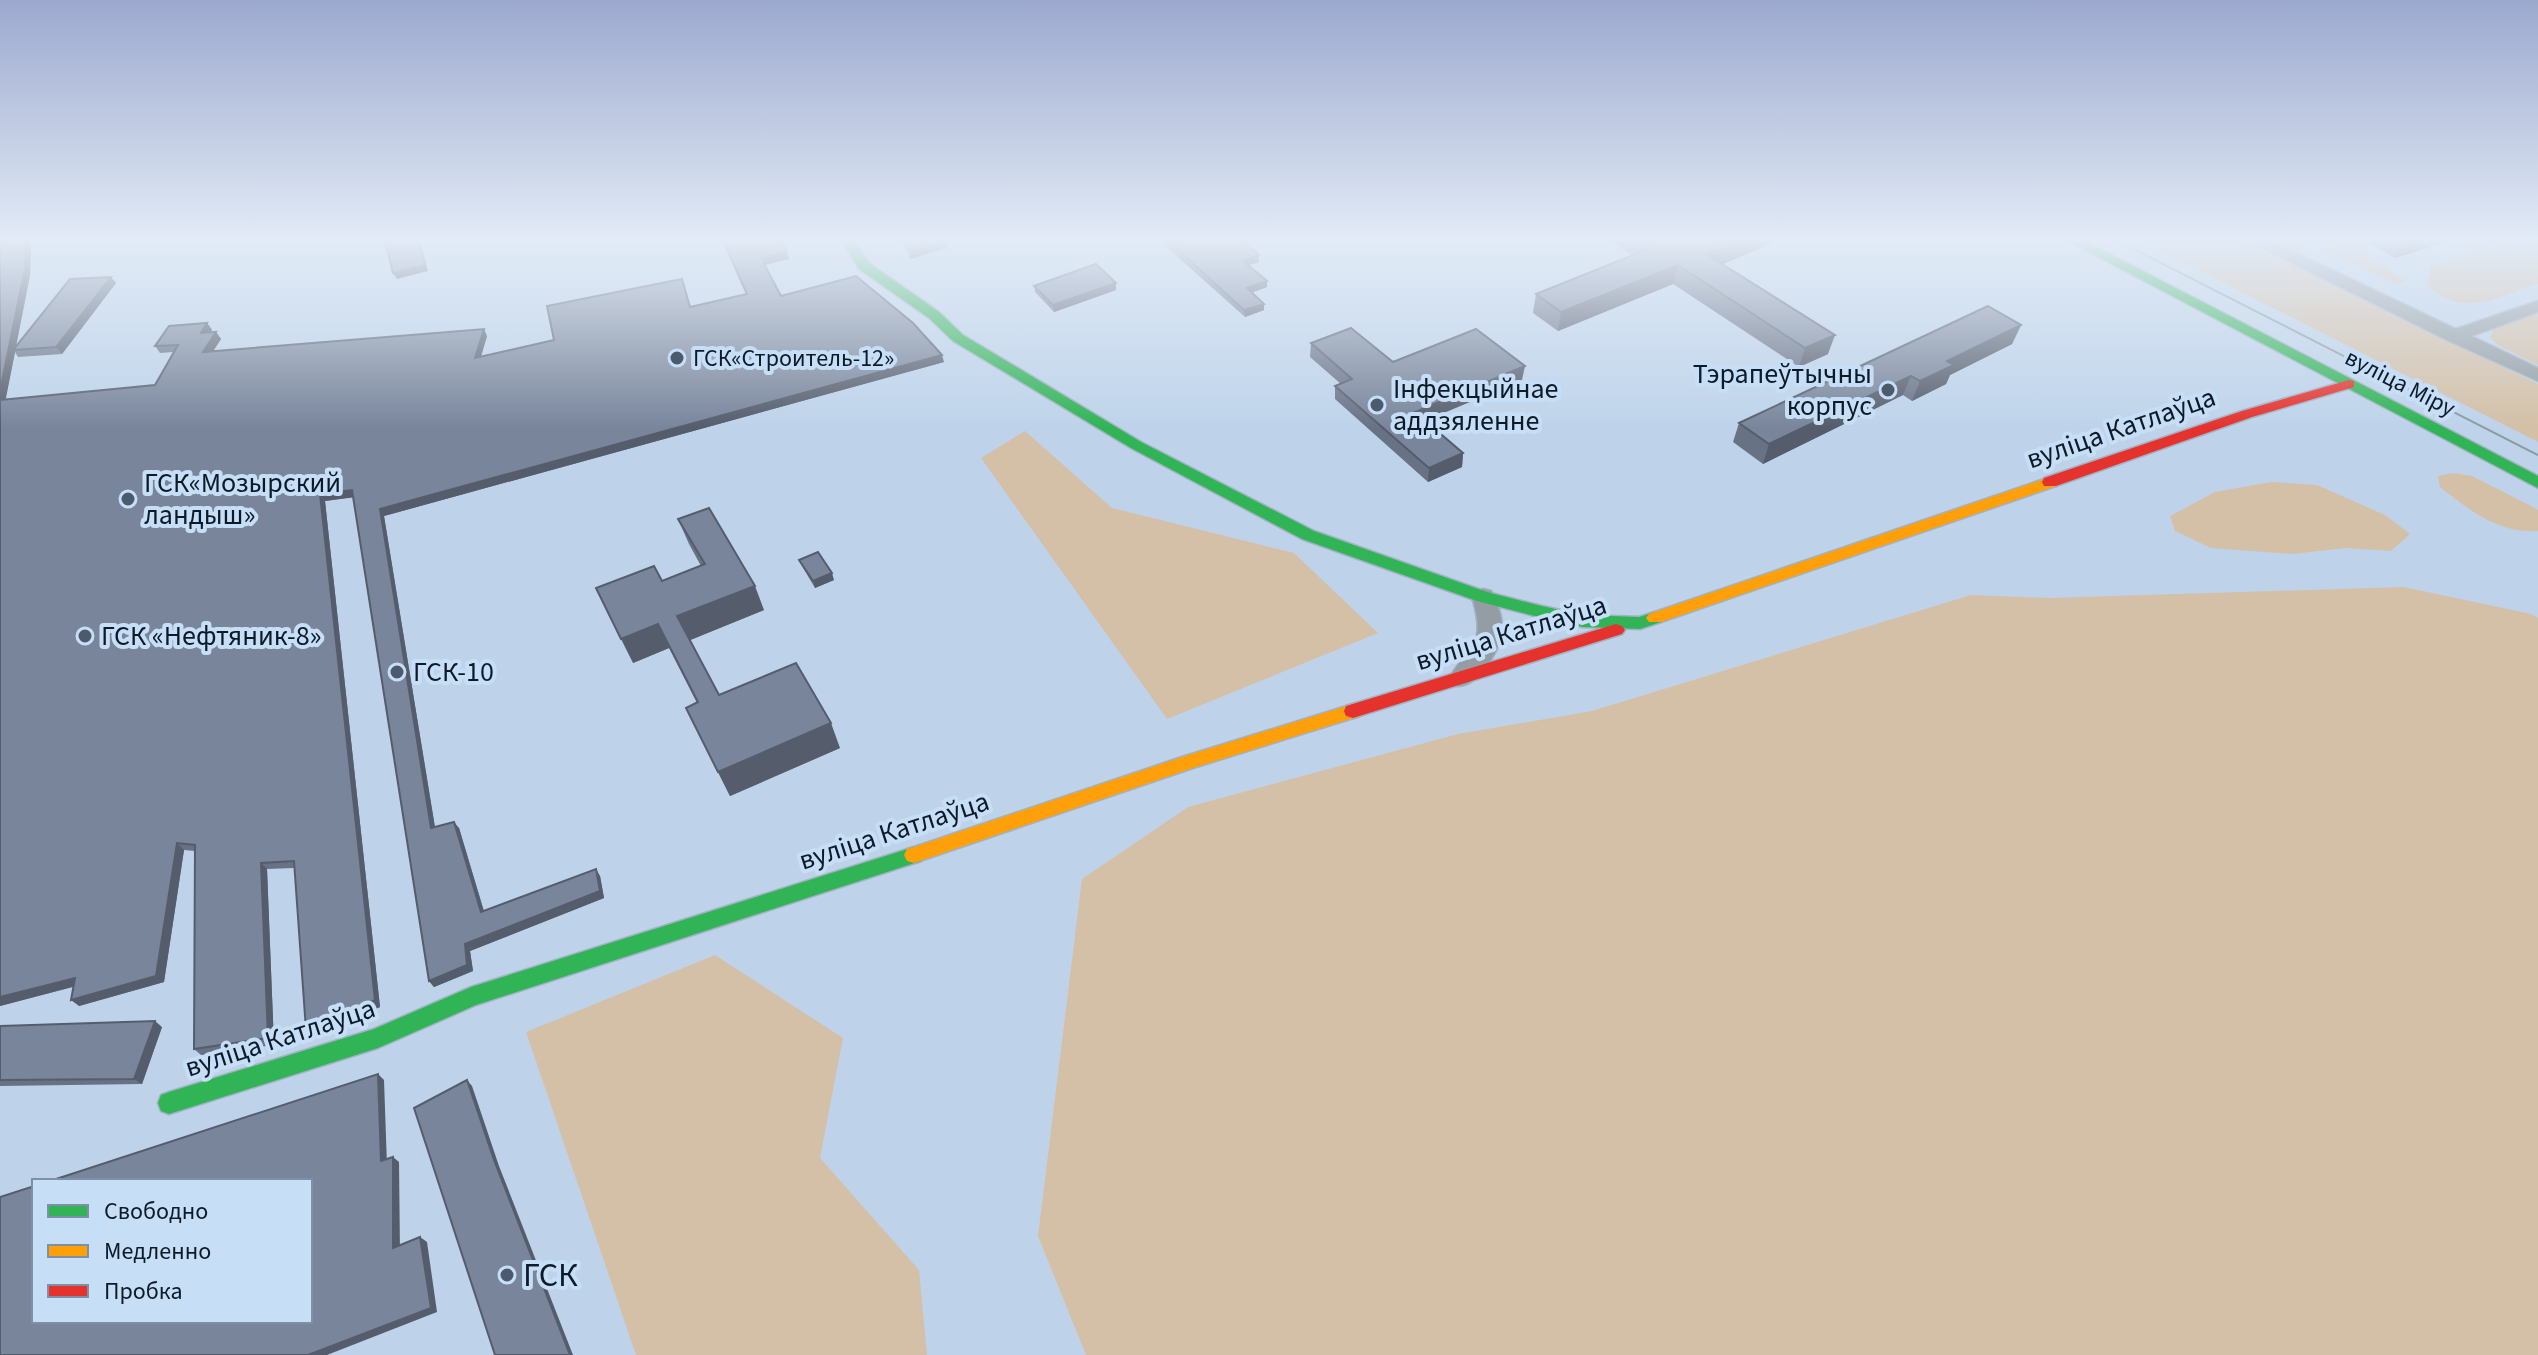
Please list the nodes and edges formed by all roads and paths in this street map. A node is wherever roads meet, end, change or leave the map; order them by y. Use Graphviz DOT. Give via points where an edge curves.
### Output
graph roads {
  1 [pos="914,301"];
  2 [pos="2190,301"];
  3 [pos="2382,301"];
  4 [pos="2538,306"];
  5 [pos="2454,336"];
  6 [pos="2538,375"];
  7 [pos="2349,384"];
  8 [pos="2538,483"];
  9 [pos="1483,597"];
  10 [pos="1640,623"];
  11 [pos="1461,679"];
  12 [pos="169,1103"];
  1 -- 9 [label="street, вуліца Катлаўца" via="958,338 1136,445 1308,535"];
  2 -- 7 [label="street, вуліца Міру"];
  3 -- 5 [label="street"];
  4 -- 5 [label="street"];
  5 -- 6 [label="street"];
  7 -- 8 [label="street, вуліца Міру"];
  7 -- 10 [label="street, вуліца Катлаўца" via="2247,414"];
  9 -- 10 [label="street, вуліца Катлаўца" via="1583,621"];
  9 -- 11 [label="street" via="1493,624 1491,638"];
  10 -- 11 [label="street, вуліца Катлаўца"];
  11 -- 12 [label="street, вуліца Катлаўца" via="695,923 471,997 378,1038"];
}
